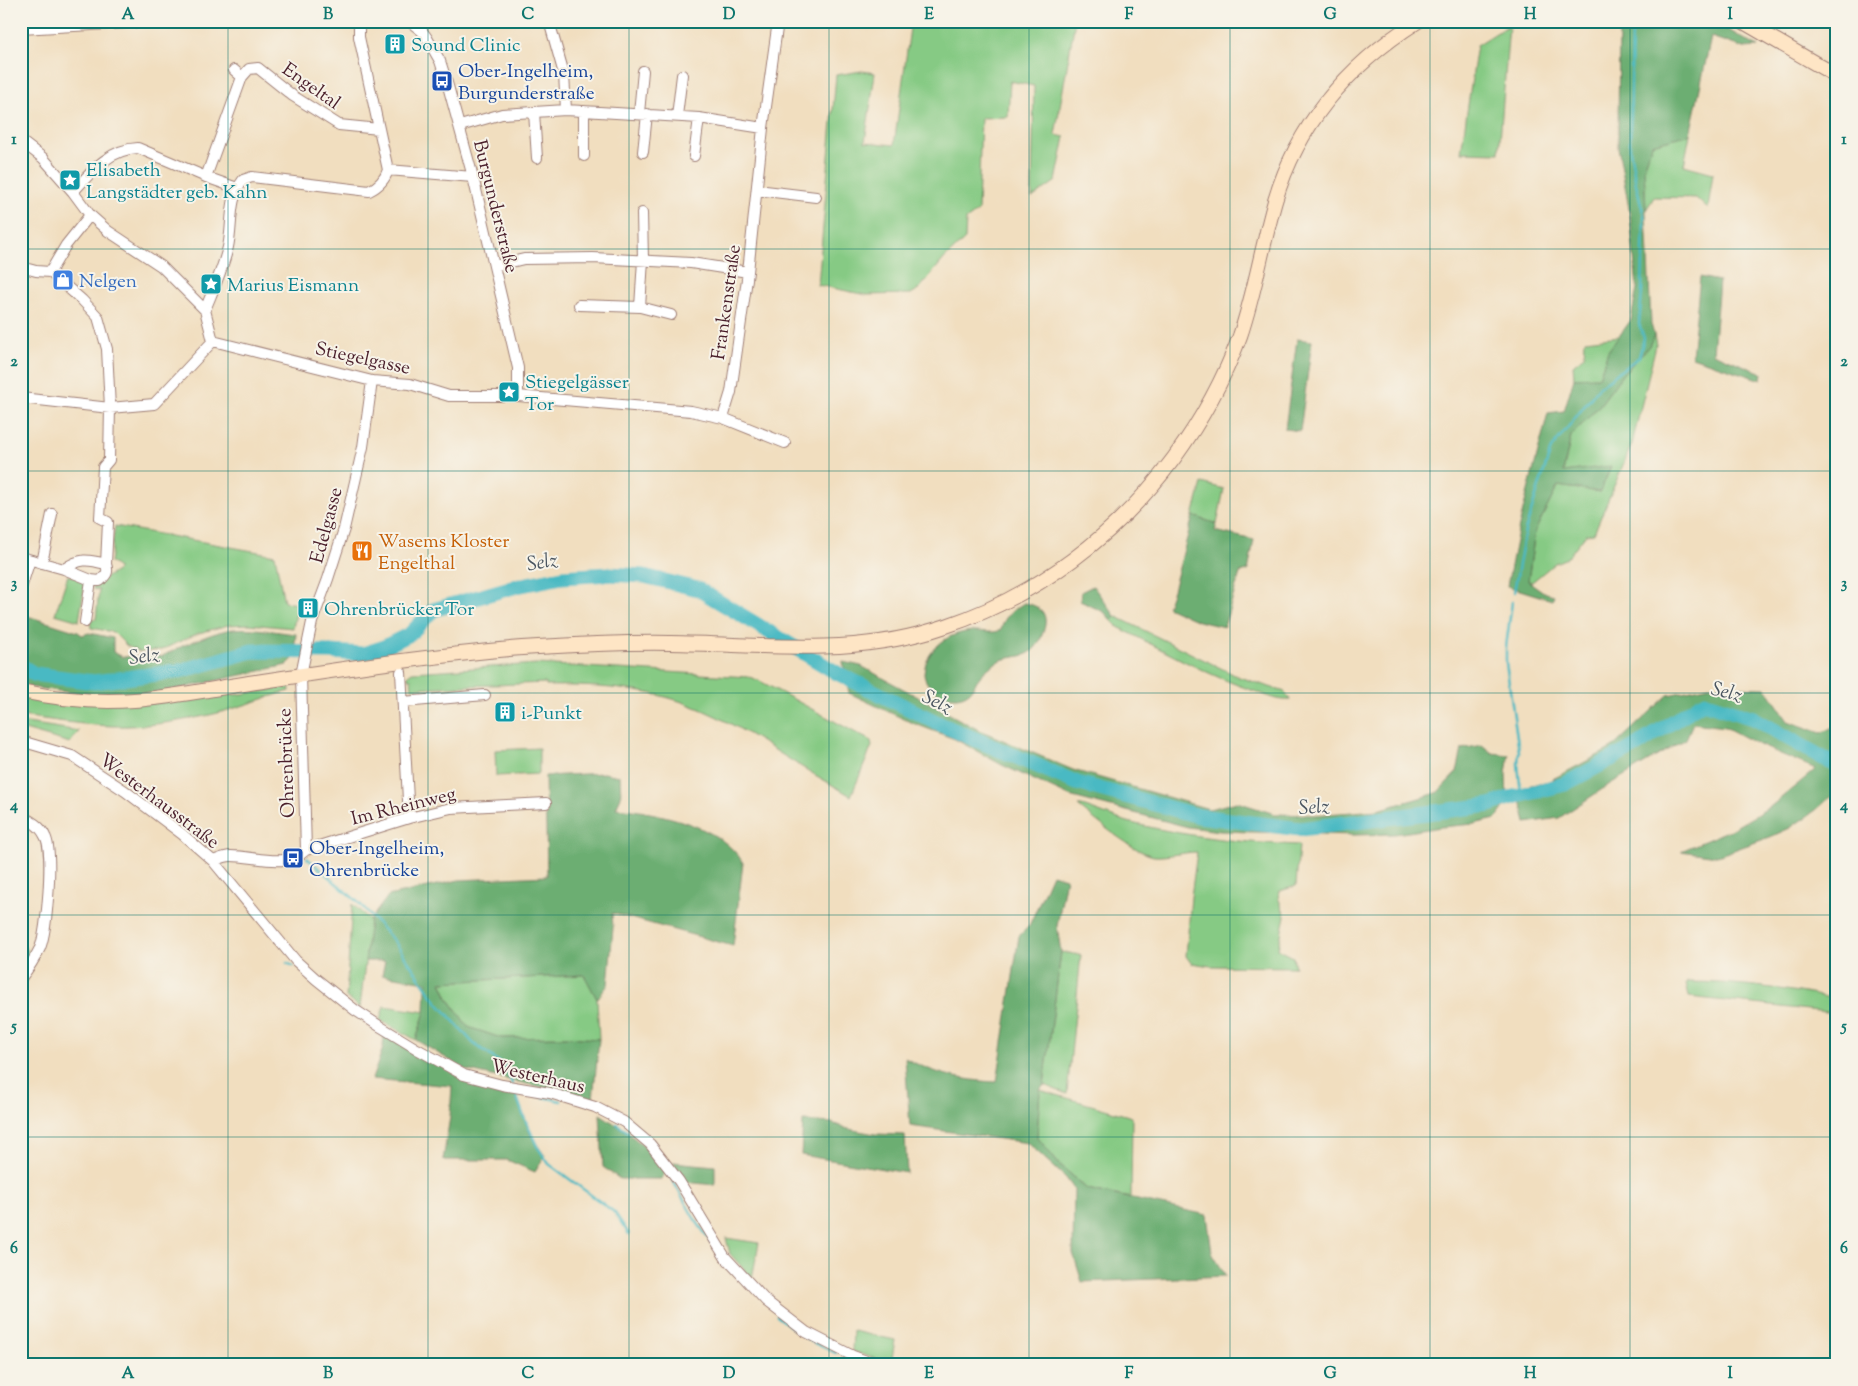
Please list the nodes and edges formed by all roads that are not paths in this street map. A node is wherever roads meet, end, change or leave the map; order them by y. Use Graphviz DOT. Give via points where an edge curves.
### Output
graph roads {
  1 [pos="145,21"];
  2 [pos="359,21"];
  3 [pos="409,21"];
  4 [pos="549,21"];
  5 [pos="778,21"];
  6 [pos="1418,21"];
  7 [pos="1742,21"];
  8 [pos="421,26"];
  9 [pos="21,28"];
  10 [pos="234,70"];
  11 [pos="643,71"];
  12 [pos="682,75"];
  13 [pos="1837,76"];
  14 [pos="242,78"];
  15 [pos="566,110"];
  16 [pos="584,111"];
  17 [pos="534,112"];
  18 [pos="643,114"];
  19 [pos="677,116"];
  20 [pos="699,118"];
  21 [pos="460,126"];
  22 [pos="762,128"];
  23 [pos="379,129"];
  24 [pos="21,140"];
  25 [pos="642,152"];
  26 [pos="584,156"];
  27 [pos="694,156"];
  28 [pos="537,158"];
  29 [pos="388,170"];
  30 [pos="206,177"];
  31 [pos="473,177"];
  32 [pos="237,188"];
  33 [pos="757,190"];
  34 [pos="73,192"];
  35 [pos="816,198"];
  36 [pos="642,213"];
  37 [pos="90,215"];
  38 [pos="643,260"];
  39 [pos="494,266"];
  40 [pos="21,267"];
  41 [pos="50,272"];
  42 [pos="748,272"];
  43 [pos="579,305"];
  44 [pos="640,307"];
  45 [pos="205,310"];
  46 [pos="671,315"];
  47 [pos="213,341"];
  48 [pos="372,381"];
  49 [pos="518,396"];
  50 [pos="21,398"];
  51 [pos="110,408"];
  52 [pos="723,418"];
  53 [pos="785,443"];
  54 [pos="52,514"];
  55 [pos="25,558"];
  56 [pos="42,563"];
  57 [pos="106,564"];
  58 [pos="64,569"];
  59 [pos="91,580"];
  60 [pos="21,588"];
  61 [pos="85,622"];
  62 [pos="401,672"];
  63 [pos="301,675"];
  64 [pos="21,691"];
  65 [pos="485,694"];
  66 [pos="403,702"];
  67 [pos="21,741"];
  68 [pos="546,803"];
  69 [pos="21,817"];
  70 [pos="410,818"];
  71 [pos="306,850"];
  72 [pos="213,861"];
  73 [pos="296,961"];
  74 [pos="21,978"];
  75 [pos="877,1365"];
  1 -- 9 [label="street"];
  2 -- 23 [label="street" via="358,37"];
  3 -- 8 [label="street, Burgunderstraße"];
  4 -- 15 [label="street" via="564,74"];
  5 -- 22 [label="street, Frankenstraße"];
  6 -- 63 [label="main road" via="1353,71 1316,115 1297,147 1276,198 1237,342 1210,401 1184,443 1155,482 1110,530 1047,578 988,610 946,626 896,640 853,646 807,648 634,643 524,648"];
  7 -- 13 [label="main road"];
  8 -- 21 [label="street, Burgunderstraße" via="440,61"];
  10 -- 14 [label="street"];
  11 -- 18 [label="street"];
  12 -- 19 [label="street"];
  14 -- 23 [label="street, Engeltal" via="248,69 258,68 339,125"];
  14 -- 30 [label="street"];
  15 -- 16 [label="street"];
  15 -- 17 [label="street"];
  16 -- 18 [label="street"];
  16 -- 26 [label="street"];
  17 -- 21 [label="street" via="502,114"];
  17 -- 28 [label="street"];
  18 -- 19 [label="street"];
  18 -- 25 [label="street"];
  19 -- 20 [label="street"];
  20 -- 22 [label="street"];
  20 -- 27 [label="street"];
  21 -- 31 [label="street, Burgunderstraße"];
  22 -- 33 [label="street, Frankenstraße"];
  23 -- 29 [label="street"];
  24 -- 34 [label="street" via="43,158"];
  29 -- 31 [label="street"];
  29 -- 32 [label="street" via="380,184 369,191 252,177 243,180"];
  30 -- 32 [label="street"];
  30 -- 34 [label="street" via="138,148 131,148 103,160"];
  31 -- 39 [label="street, Burgunderstraße"];
  32 -- 45 [label="street" via="228,246"];
  33 -- 35 [label="street"];
  33 -- 42 [label="street, Frankenstraße"];
  34 -- 37 [label="street"];
  36 -- 38 [label="street"];
  37 -- 41 [label="street"];
  37 -- 45 [label="street" via="161,266"];
  38 -- 39 [label="street" via="524,259"];
  38 -- 42 [label="street"];
  38 -- 44 [label="street"];
  39 -- 49 [label="street, Burgunderstraße" via="518,368"];
  40 -- 41 [label="street"];
  41 -- 51 [label="street" via="98,317 107,349"];
  42 -- 52 [label="street, Frankenstraße" via="731,392"];
  43 -- 44 [label="street"];
  44 -- 46 [label="street"];
  45 -- 47 [label="street"];
  47 -- 48 [label="street, Stiegelgasse"];
  47 -- 51 [label="street" via="154,404"];
  48 -- 49 [label="street, Stiegelgasse" via="410,384 449,396"];
  48 -- 63 [label="street, Edelgasse" via="363,447 344,529 308,637"];
  49 -- 52 [label="street, Stiegelgasse" via="691,411"];
  50 -- 51 [label="street"];
  51 -- 57 [label="street" via="109,460 103,467 100,518 108,522"];
  52 -- 53 [label="street, Stiegelgasse"];
  54 -- 56 [label="street"];
  55 -- 56 [label="street"];
  55 -- 60 [label="street"];
  56 -- 58 [label="street"];
  57 -- 58 [label="street" via="80,560"];
  57 -- 59 [label="street" via="106,575 100,581"];
  58 -- 59 [label="street"];
  59 -- 61 [label="street"];
  62 -- 66 [label="street"];
  63 -- 64 [label="main road" via="136,700 82,700"];
  63 -- 71 [label="street, Ohrenbrücke"];
  65 -- 66 [label="street"];
  66 -- 70 [label="street"];
  67 -- 72 [label="street, Westerhausstraße" via="72,756 125,791"];
  68 -- 70 [label="street, Im Rheinweg" via="450,808"];
  69 -- 74 [label="street" via="35,824 46,836 49,848 46,925 40,948"];
  70 -- 71 [label="street, Im Rheinweg"];
  71 -- 72 [label="street, Im Rheinweg" via="293,858 280,860 230,856"];
  72 -- 73 [label="street, Westerhausstraße"];
  73 -- 75 [label="street, Westerhaus" via="355,1010 464,1075 550,1093 595,1107 624,1122 650,1144 678,1181 725,1257 766,1301 806,1332"];
}
